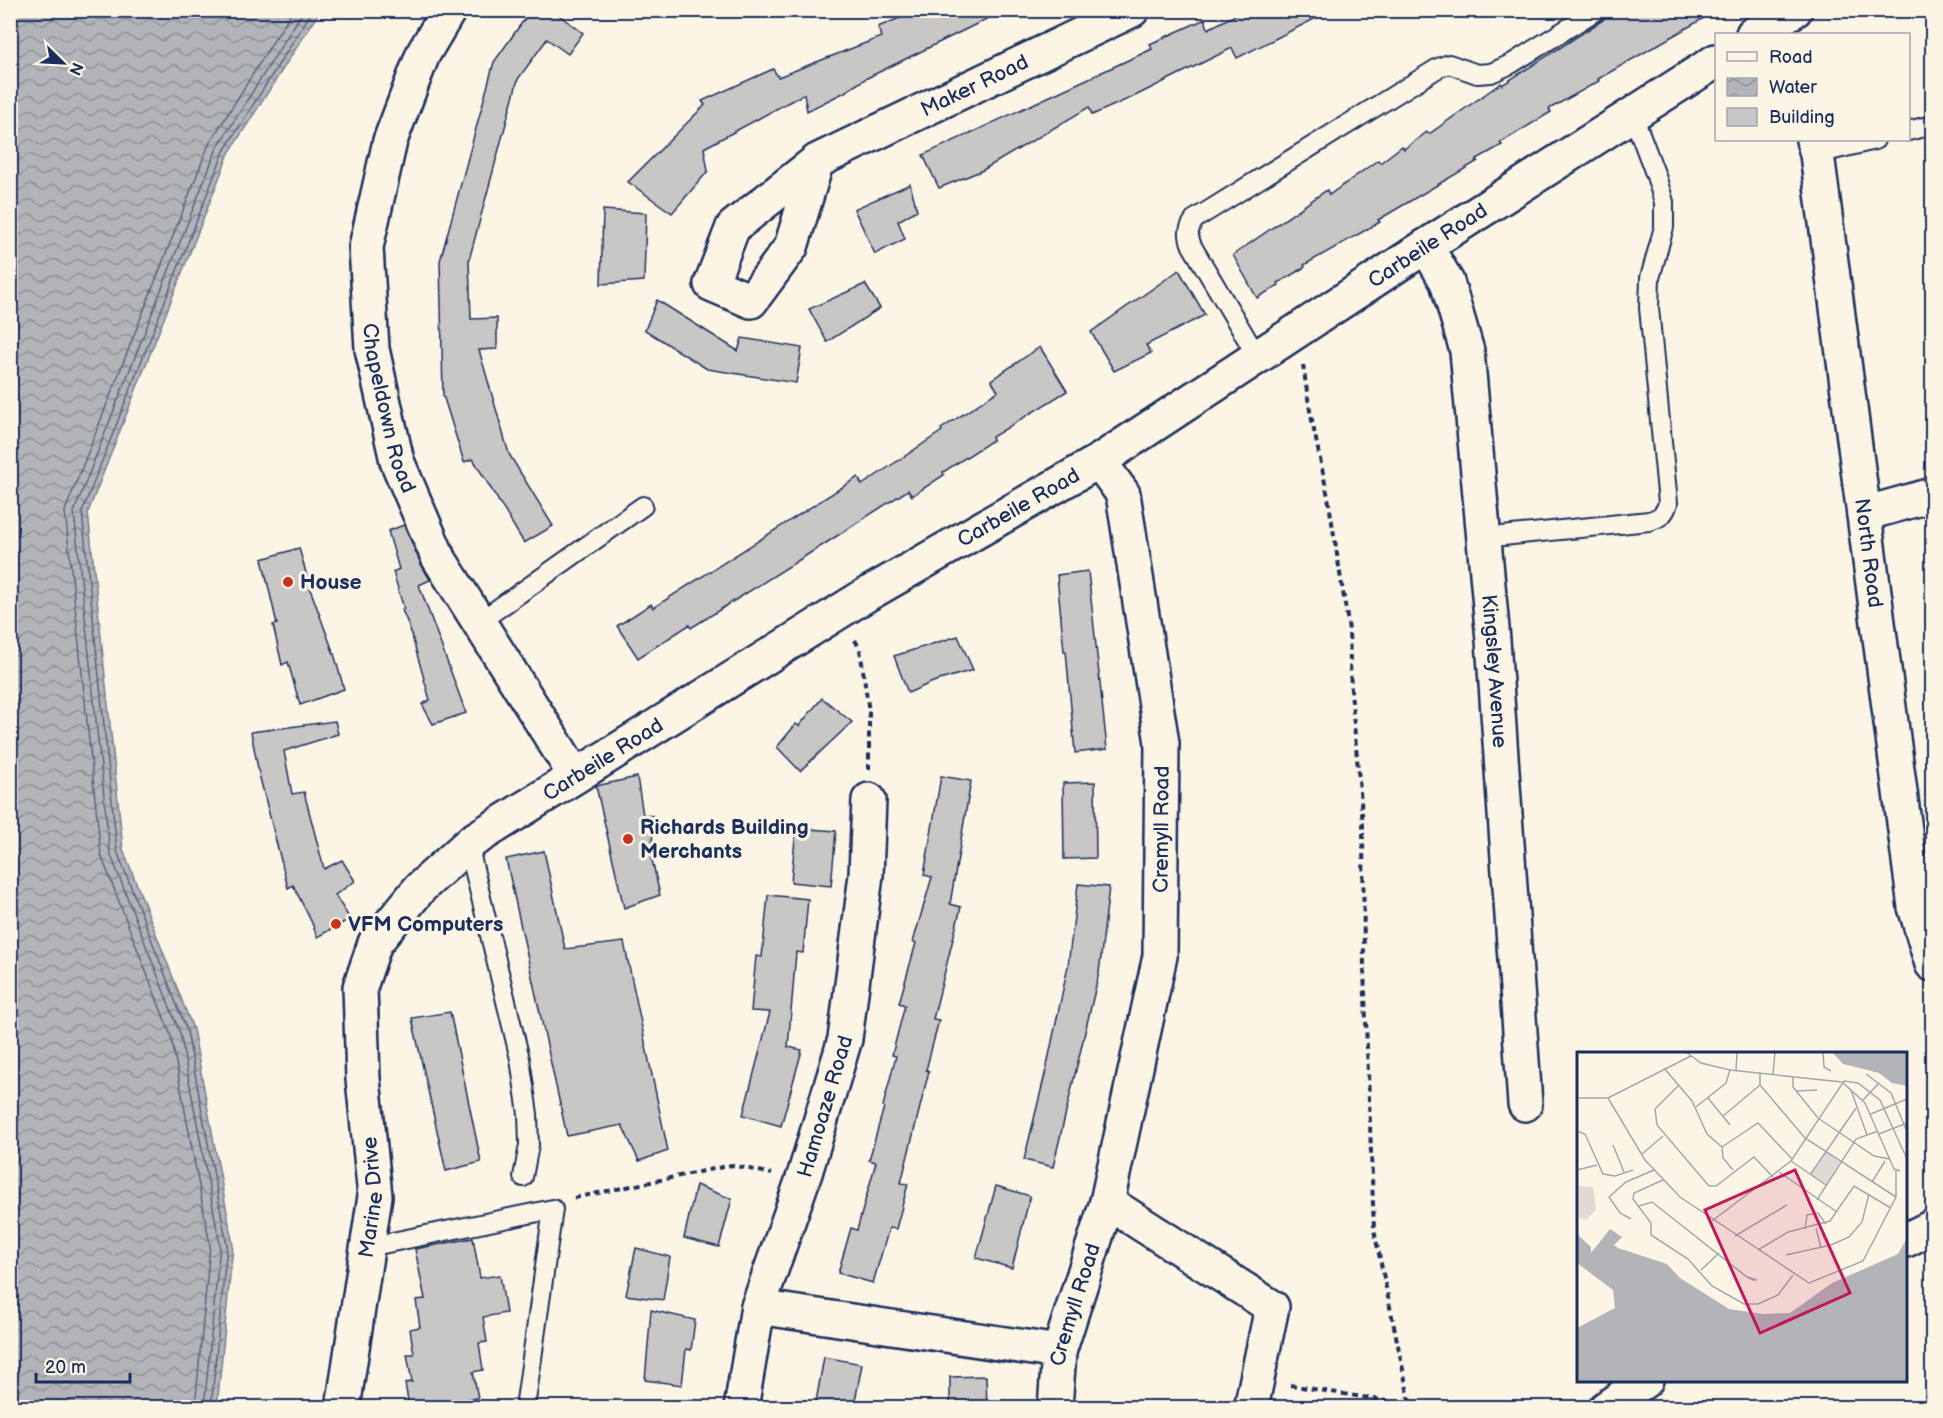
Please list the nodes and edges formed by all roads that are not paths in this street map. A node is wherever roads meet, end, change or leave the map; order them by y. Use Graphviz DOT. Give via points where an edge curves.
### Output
graph roads {
  1 [pos="449,10"];
  2 [pos="1132,10"];
  3 [pos="1597,10"];
  4 [pos="1715,62"];
  5 [pos="1633,115"];
  6 [pos="1932,125"];
  7 [pos="1910,130"];
  8 [pos="1866,141"];
  9 [pos="1815,147"];
  10 [pos="817,161"];
  11 [pos="1426,246"];
  12 [pos="1258,358"];
  13 [pos="1099,461"];
  14 [pos="1932,495"];
  15 [pos="643,506"];
  16 [pos="1864,514"];
  17 [pos="1483,538"];
  18 [pos="479,622"];
  19 [pos="575,775"];
  20 [pos="869,800"];
  21 [pos="468,844"];
  22 [pos="1924,904"];
  23 [pos="1932,964"];
  24 [pos="360,987"];
  25 [pos="1525,1104"];
  26 [pos="523,1176"];
  27 [pos="1107,1202"];
  28 [pos="1932,1227"];
  29 [pos="1907,1239"];
  30 [pos="368,1247"];
  31 [pos="758,1307"];
  32 [pos="1059,1353"];
  33 [pos="1643,1382"];
  34 [pos="1254,1393"];
  35 [pos="344,1407"];
  36 [pos="525,1407"];
  37 [pos="741,1407"];
  38 [pos="1055,1407"];
  39 [pos="1606,1407"];
  1 -- 18 [label="street, Chapeldown Road" via="423,54 390,141 366,247 372,349 398,461 438,557"];
  2 -- 10 [label="street, Maker Road"];
  3 -- 12 [label="lane" via="1491,73 1477,74 1449,64 1438,68 1196,219 1189,228 1192,246"];
  4 -- 5 [label="street, Carbeile Road"];
  5 -- 11 [label="street, Carbeile Road"];
  5 -- 17 [label="lane" via="1664,202 1664,227 1650,278 1649,308 1668,503 1665,512 1649,521"];
  6 -- 7 [label="lane"];
  8 -- 9 [label="lane"];
  9 -- 16 [label="street, North Road"];
  11 -- 12 [label="street, Carbeile Road"];
  11 -- 17 [label="street, Kingsley Avenue" via="1447,282 1467,351"];
  12 -- 13 [label="street, Carbeile Road"];
  13 -- 19 [label="street, Carbeile Road" via="840,611"];
  13 -- 27 [label="street, Cremyll Road" via="1123,494 1162,743 1160,956"];
  14 -- 16 [label="street"];
  15 -- 18 [label="lane"];
  16 -- 22 [label="street, North Road"];
  17 -- 25 [label="street, Kingsley Avenue"];
  18 -- 19 [label="street, Chapeldown Road"];
  19 -- 21 [label="street, Carbeile Road"];
  20 -- 31 [label="street, Hamoaze Road" via="866,875 845,1039"];
  21 -- 24 [label="street, Carbeile Road" via="420,888 375,943"];
  21 -- 26 [label="lane" via="520,1059 529,1145"];
  22 -- 23 [label="street, North Road"];
  24 -- 30 [label="street, Marine Drive" via="363,1079 375,1196"];
  27 -- 32 [label="street, Cremyll Road"];
  27 -- 34 [label="street" via="1272,1307"];
  28 -- 29 [label="street"];
  30 -- 35 [label="street, Marine Drive"];
  30 -- 36 [label="lane" via="553,1209"];
  31 -- 32 [label="street"];
  31 -- 37 [label="street, Hamoaze Road"];
  32 -- 38 [label="street, Cremyll Road"];
  33 -- 39 [label="street"];
}
